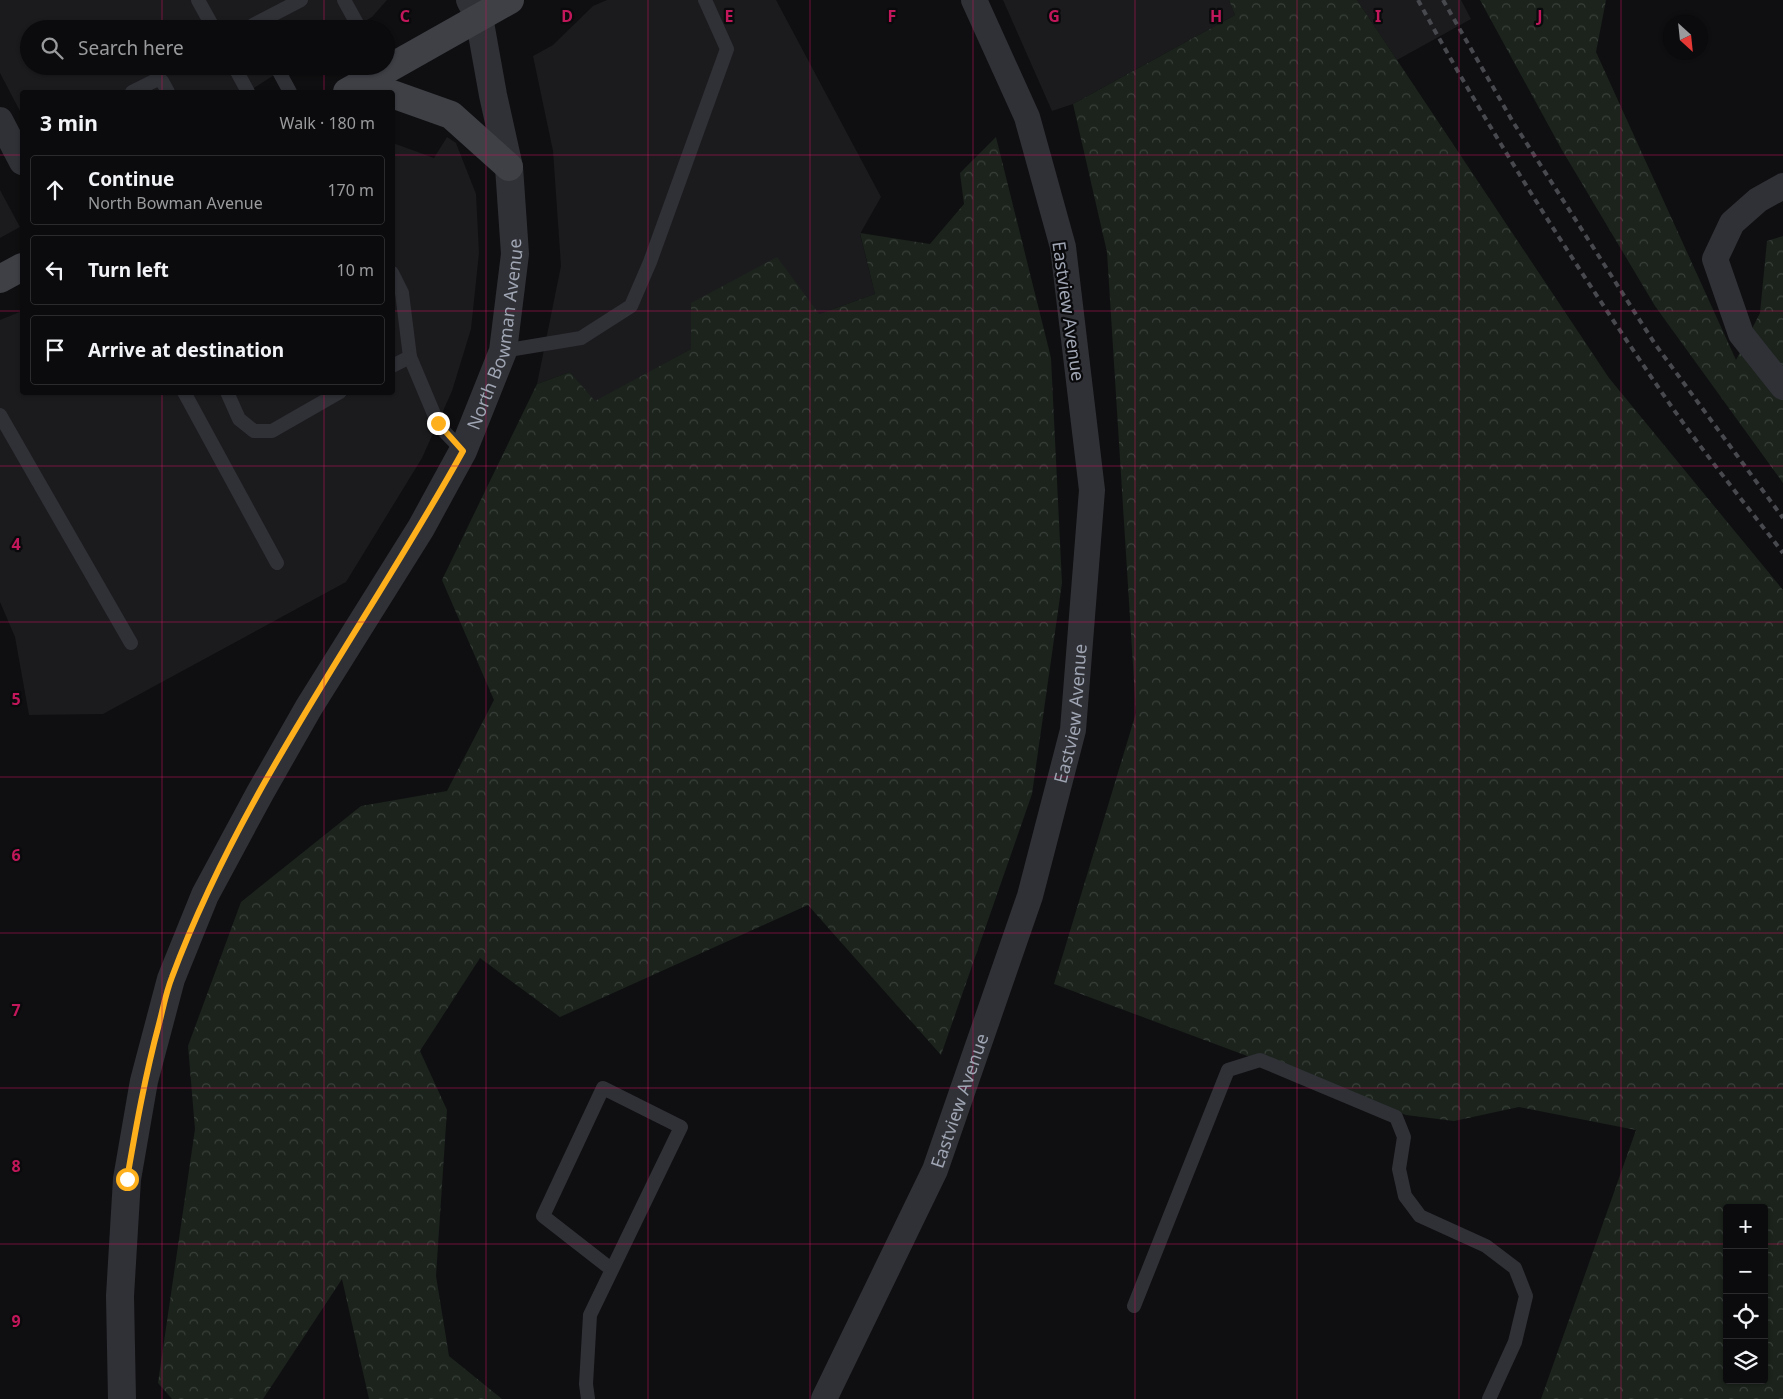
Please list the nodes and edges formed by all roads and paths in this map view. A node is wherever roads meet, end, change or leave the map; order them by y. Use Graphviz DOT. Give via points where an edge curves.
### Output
graph roads {
  1 [pos="198,0"];
  2 [pos="301,0"];
  3 [pos="344,0"];
  4 [pos="510,0"];
  5 [pos="705,0"];
  6 [pos="974,0"];
  7 [pos="474,8"];
  8 [pos="209,20"];
  9 [pos="263,20"];
  10 [pos="355,20"];
  11 [pos="395,69"];
  12 [pos="239,75"];
  13 [pos="281,75"];
  14 [pos="387,75"];
  15 [pos="375,84"];
  16 [pos="136,90"];
  17 [pos="167,90"];
  18 [pos="247,90"];
  19 [pos="289,90"];
  20 [pos="389,90"];
  21 [pos="395,92"];
  22 [pos="0,120"];
  23 [pos="20,153"];
  24 [pos="509,167"];
  25 [pos="1783,186"];
  26 [pos="20,268"];
  27 [pos="0,279"];
  28 [pos="395,279"];
  29 [pos="503,350"];
  30 [pos="410,358"];
  31 [pos="395,365"];
  32 [pos="1783,387"];
  33 [pos="186,395"];
  34 [pos="228,395"];
  35 [pos="335,395"];
  36 [pos="0,415"];
  37 [pos="463,451"];
  38 [pos="277,563"];
  39 [pos="131,644"];
  40 [pos="610,1269"];
  41 [pos="1134,1306"];
  42 [pos="122,1399"];
  43 [pos="588,1399"];
  44 [pos="824,1399"];
  45 [pos="1489,1399"];
  1 -- 8 [label="lane"];
  2 -- 9 [label="lane"];
  3 -- 10 [label="lane"];
  4 -- 7 [label="main road"];
  5 -- 29 [label="lane" via="727,49 631,306 581,338"];
  6 -- 44 [label="street, Eastview Avenue" via="1027,117 1063,247 1092,490 1073,730 1030,896 935,1170"];
  7 -- 11 [label="main road"];
  7 -- 24 [label="street, North Bowman Avenue"];
  12 -- 18 [label="lane"];
  13 -- 19 [label="lane"];
  14 -- 15 [label="main road"];
  15 -- 20 [label="main road"];
  16 -- 17 [label="lane" via="156,80 162,81"];
  21 -- 24 [label="main road" via="451,116"];
  22 -- 23 [label="street"];
  24 -- 29 [label="street, North Bowman Avenue" via="515,254"];
  25 -- 32 [label="street" via="1758,200 1732,223 1715,259 1741,334"];
  26 -- 27 [label="main road"];
  28 -- 30 [label="lane" via="402,293"];
  29 -- 37 [label="street, North Bowman Avenue"];
  30 -- 31 [label="lane"];
  30 -- 37 [label="lane" via="439,426"];
  33 -- 38 [label="lane"];
  34 -- 35 [label="lane" via="239,419 254,431 272,431"];
  36 -- 39 [label="lane"];
  37 -- 42 [label="street, North Bowman Avenue" via="421,528 309,707 260,793 205,895 171,979 144,1082 127,1179 120,1296"];
  40 -- 40 [label="lane" via="680,1127 603,1088 543,1216"];
  40 -- 43 [label="lane" via="590,1315"];
  41 -- 45 [label="lane" via="1228,1070 1260,1060 1396,1117 1404,1137 1399,1169 1404,1196 1420,1216 1486,1246 1515,1268 1526,1296 1515,1342"];
}
